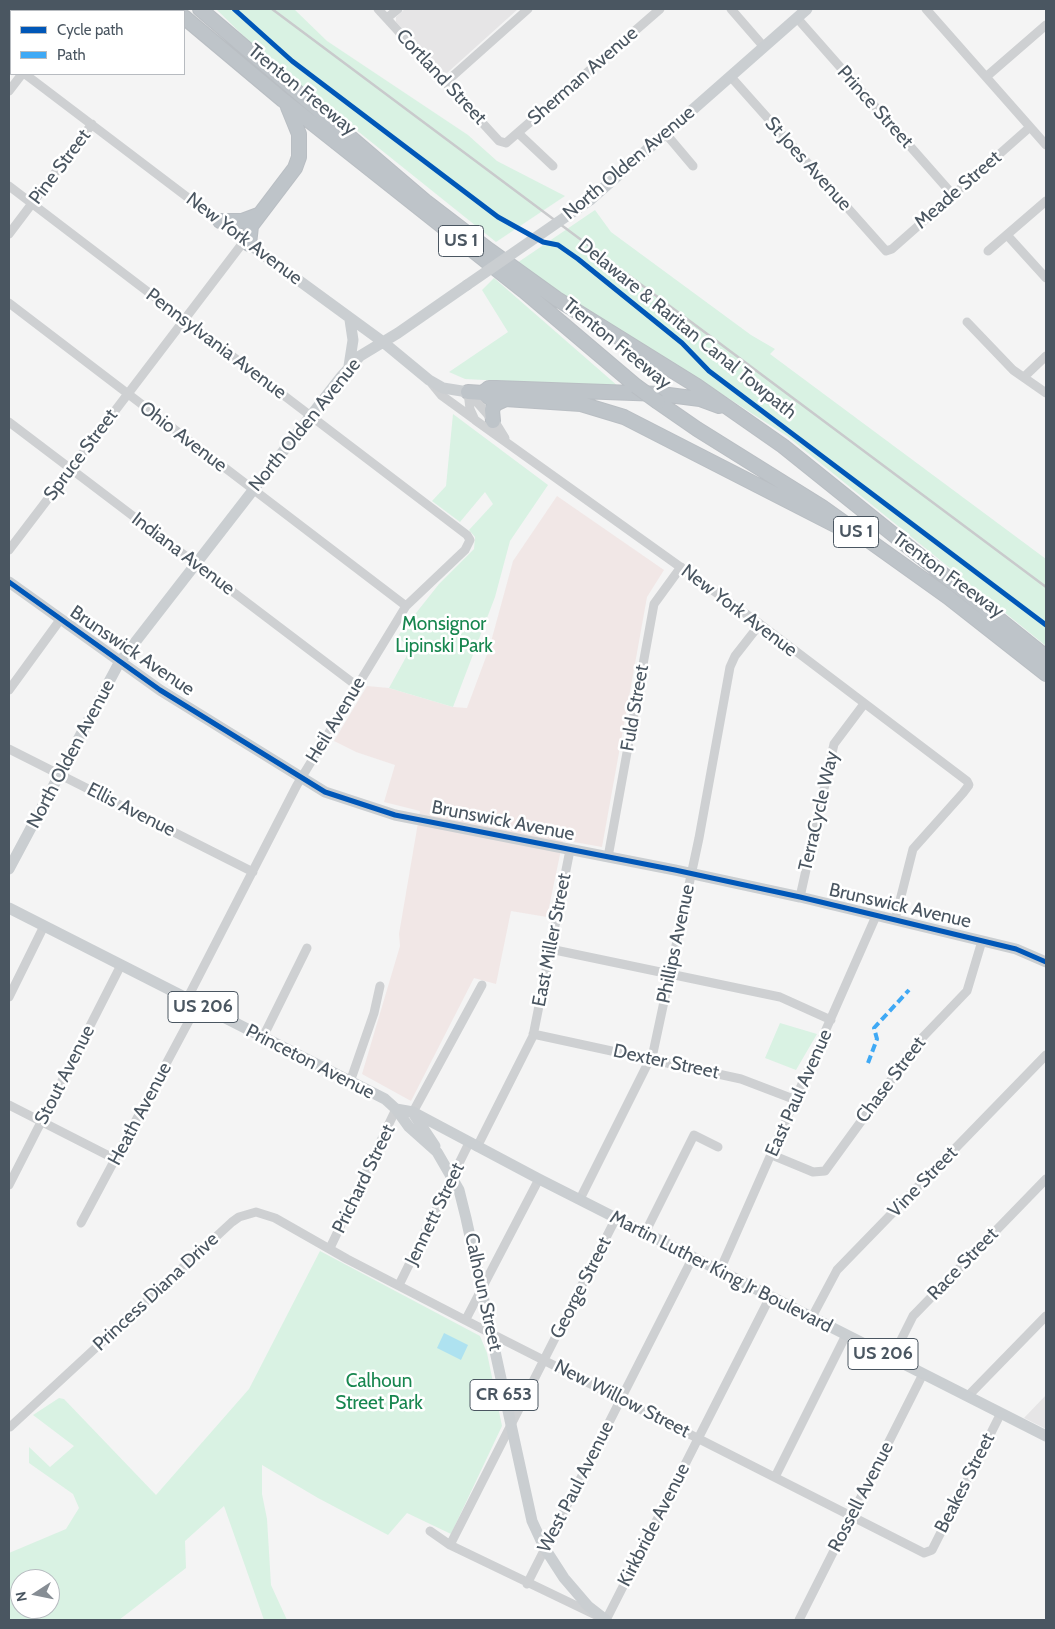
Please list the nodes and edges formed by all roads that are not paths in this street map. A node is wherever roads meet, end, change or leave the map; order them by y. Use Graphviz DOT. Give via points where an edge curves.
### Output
graph roads {
  1 [pos="200,9"];
  2 [pos="207,9"];
  3 [pos="378,9"];
  4 [pos="398,9"];
  5 [pos="528,9"];
  6 [pos="660,9"];
  7 [pos="731,9"];
  8 [pos="808,9"];
  9 [pos="926,9"];
  10 [pos="185,18"];
  11 [pos="386,18"];
  12 [pos="797,18"];
  13 [pos="1046,25"];
  14 [pos="764,48"];
  15 [pos="250,53"];
  16 [pos="23,75"];
  17 [pos="25,75"];
  18 [pos="731,77"];
  19 [pos="986,77"];
  20 [pos="446,82"];
  21 [pos="9,91"];
  22 [pos="283,100"];
  23 [pos="92,124"];
  24 [pos="1030,127"];
  25 [pos="518,133"];
  26 [pos="666,134"];
  27 [pos="506,143"];
  28 [pos="1046,145"];
  29 [pos="553,166"];
  30 [pos="692,166"];
  31 [pos="9,186"];
  32 [pos="953,195"];
  33 [pos="1046,201"];
  34 [pos="32,203"];
  35 [pos="258,215"];
  36 [pos="220,221"];
  37 [pos="9,234"];
  38 [pos="1007,235"];
  39 [pos="247,242"];
  40 [pos="886,251"];
  41 [pos="988,251"];
  42 [pos="1046,278"];
  43 [pos="9,303"];
  44 [pos="184,320"];
  45 [pos="350,320"];
  46 [pos="967,322"];
  47 [pos="383,342"];
  48 [pos="1046,356"];
  49 [pos="349,366"];
  50 [pos="1024,377"];
  51 [pos="429,380"];
  52 [pos="468,392"];
  53 [pos="483,393"];
  54 [pos="1046,393"];
  55 [pos="127,394"];
  56 [pos="508,398"];
  57 [pos="737,413"];
  58 [pos="311,415"];
  59 [pos="475,420"];
  60 [pos="493,420"];
  61 [pos="9,422"];
  62 [pos="507,440"];
  63 [pos="70,469"];
  64 [pos="253,490"];
  65 [pos="863,537"];
  66 [pos="470,540"];
  67 [pos="9,550"];
  68 [pos="197,564"];
  69 [pos="681,567"];
  70 [pos="9,582"];
  71 [pos="406,606"];
  72 [pos="60,620"];
  73 [pos="760,624"];
  74 [pos="1046,656"];
  75 [pos="119,663"];
  76 [pos="1046,674"];
  77 [pos="356,686"];
  78 [pos="9,690"];
  79 [pos="864,704"];
  80 [pos="9,749"];
  81 [pos="59,774"];
  82 [pos="301,778"];
  83 [pos="570,850"];
  84 [pos="608,857"];
  85 [pos="9,869"];
  86 [pos="253,872"];
  87 [pos="692,874"];
  88 [pos="800,898"];
  89 [pos="9,908"];
  90 [pos="876,916"];
  91 [pos="895,920"];
  92 [pos="44,926"];
  93 [pos="982,941"];
  94 [pos="307,948"];
  95 [pos="550,950"];
  96 [pos="1046,962"];
  97 [pos="121,965"];
  98 [pos="669,974"];
  99 [pos="482,985"];
  100 [pos="380,986"];
  101 [pos="9,997"];
  102 [pos="187,999"];
  103 [pos="198,1004"];
  104 [pos="832,1020"];
  105 [pos="534,1032"];
  106 [pos="262,1037"];
  107 [pos="1046,1055"];
  108 [pos="651,1058"];
  109 [pos="350,1082"];
  110 [pos="796,1100"];
  111 [pos="9,1105"];
  112 [pos="396,1109"];
  113 [pos="412,1112"];
  114 [pos="41,1122"];
  115 [pos="473,1145"];
  116 [pos="718,1147"];
  117 [pos="437,1152"];
  118 [pos="772,1155"];
  119 [pos="115,1159"];
  120 [pos="453,1179"];
  121 [pos="540,1179"];
  122 [pos="1046,1179"];
  123 [pos="9,1185"];
  124 [pos="580,1199"];
  125 [pos="616,1218"];
  126 [pos="81,1223"];
  127 [pos="645,1233"];
  128 [pos="318,1241"];
  129 [pos="330,1248"];
  130 [pos="693,1257"];
  131 [pos="720,1270"];
  132 [pos="399,1285"];
  133 [pos="483,1290"];
  134 [pos="770,1297"];
  135 [pos="1046,1316"];
  136 [pos="812,1317"];
  137 [pos="466,1319"];
  138 [pos="492,1334"];
  139 [pos="846,1335"];
  140 [pos="892,1358"];
  141 [pos="545,1360"];
  142 [pos="923,1374"];
  143 [pos="968,1396"];
  144 [pos="622,1398"];
  145 [pos="1001,1413"];
  146 [pos="510,1426"];
  147 [pos="10,1427"];
  148 [pos="1046,1436"];
  149 [pos="698,1437"];
  150 [pos="775,1477"];
  151 [pos="851,1516"];
  152 [pos="430,1530"];
  153 [pos="450,1545"];
  154 [pos="544,1547"];
  155 [pos="928,1552"];
  156 [pos="527,1584"];
  157 [pos="606,1620"];
  158 [pos="799,1620"];
  1 -- 15 [label="highway, Trenton Freeway / US 1"];
  2 -- 15 [label="highway"];
  3 -- 11 [label="street, Cortland Street"];
  4 -- 11 [label="street"];
  5 -- 20 [label="street"];
  6 -- 25 [label="street, Sherman Avenue"];
  7 -- 14 [label="street"];
  8 -- 12 [label="main road, North Olden Avenue"];
  9 -- 19 [label="street"];
  10 -- 22 [label="highway, Trenton Freeway / US 1"];
  11 -- 20 [label="street, Cortland Street"];
  12 -- 14 [label="main road, North Olden Avenue"];
  12 -- 32 [label="street, Prince Street"];
  13 -- 19 [label="street"];
  14 -- 18 [label="main road, North Olden Avenue"];
  15 -- 57 [label="highway, Trenton Freeway / US 1" via="489,250 564,304"];
  16 -- 21 [label="street"];
  17 -- 23 [label="street, New York Avenue"];
  18 -- 26 [label="main road, North Olden Avenue"];
  18 -- 40 [label="street, St Joes Avenue"];
  19 -- 24 [label="street"];
  20 -- 27 [label="street, Cortland Street" via="499,141"];
  22 -- 35 [label="highway" via="299,134 299,157 295,168"];
  22 -- 65 [label="highway, Trenton Freeway / US 1, bridge" via="524,291 636,386"];
  23 -- 34 [label="street, Pine Street"];
  23 -- 36 [label="street, New York Avenue"];
  24 -- 28 [label="street"];
  24 -- 32 [label="street, Meade Street"];
  25 -- 27 [label="street, Sherman Avenue"];
  25 -- 29 [label="street"];
  26 -- 30 [label="street"];
  26 -- 47 [label="main road, North Olden Avenue, bridge" via="590,200"];
  31 -- 34 [label="street, Pennsylvania Avenue"];
  32 -- 40 [label="street, Meade Street"];
  33 -- 38 [label="street"];
  34 -- 37 [label="street, Pine Street"];
  34 -- 44 [label="street, Pennsylvania Avenue"];
  35 -- 36 [label="highway" via="242,221"];
  35 -- 39 [label="highway"];
  36 -- 39 [label="street, New York Avenue"];
  38 -- 41 [label="street"];
  38 -- 42 [label="street"];
  39 -- 44 [label="street, Spruce Street"];
  39 -- 45 [label="main road, New York Avenue"];
  43 -- 55 [label="street, Ohio Avenue"];
  44 -- 55 [label="street, Spruce Street"];
  44 -- 58 [label="street, Pennsylvania Avenue"];
  45 -- 47 [label="main road, New York Avenue"];
  45 -- 49 [label="main road" via="353,340"];
  46 -- 50 [label="street" via="1013,370"];
  47 -- 49 [label="main road, North Olden Avenue"];
  47 -- 51 [label="main road, New York Avenue"];
  48 -- 50 [label="street"];
  49 -- 58 [label="main road, North Olden Avenue"];
  50 -- 54 [label="street"];
  51 -- 52 [label="main road, New York Avenue" via="443,388"];
  51 -- 59 [label="street, New York Avenue" via="441,395"];
  52 -- 53 [label="highway"];
  52 -- 59 [label="street"];
  52 -- 60 [label="street, New York Avenue"];
  53 -- 56 [label="highway" via="490,398"];
  53 -- 57 [label="highway" via="489,388 496,388 681,396 700,399"];
  55 -- 63 [label="street, Spruce Street"];
  55 -- 64 [label="street, Ohio Avenue"];
  56 -- 60 [label="highway" via="495,404"];
  56 -- 65 [label="highway" via="581,404 624,417"];
  57 -- 74 [label="highway, Trenton Freeway / US 1" via="806,463"];
  58 -- 64 [label="main road, North Olden Avenue"];
  58 -- 66 [label="street, Pennsylvania Avenue"];
  59 -- 62 [label="street, New York Avenue"];
  60 -- 62 [label="street, New York Avenue"];
  61 -- 63 [label="street, Indiana Avenue"];
  62 -- 69 [label="street, New York Avenue"];
  63 -- 67 [label="street, Spruce Street"];
  63 -- 68 [label="street, Indiana Avenue"];
  64 -- 68 [label="main road, North Olden Avenue"];
  64 -- 71 [label="street, Ohio Avenue"];
  65 -- 76 [label="highway, Trenton Freeway / US 1" via="948,597"];
  66 -- 71 [label="street, Heil Avenue" via="464,550"];
  68 -- 75 [label="main road, North Olden Avenue"];
  68 -- 77 [label="street, Indiana Avenue"];
  69 -- 73 [label="street, New York Avenue"];
  69 -- 84 [label="street, Fuld Street" via="654,604"];
  70 -- 72 [label="main road, Brunswick Avenue"];
  71 -- 77 [label="street, Heil Avenue"];
  72 -- 75 [label="main road, Brunswick Avenue"];
  72 -- 78 [label="street"];
  73 -- 79 [label="street, New York Avenue"];
  73 -- 87 [label="street, Phillips Avenue" via="730,667"];
  75 -- 81 [label="main road, North Olden Avenue"];
  75 -- 82 [label="main road, Brunswick Avenue"];
  77 -- 82 [label="street, Heil Avenue"];
  79 -- 88 [label="street, TerraCycle Way" via="834,744"];
  79 -- 91 [label="street, New York Avenue" via="968,785 913,848"];
  80 -- 81 [label="street, Ellis Avenue"];
  81 -- 85 [label="main road, North Olden Avenue"];
  81 -- 86 [label="street, Ellis Avenue"];
  82 -- 83 [label="main road, Brunswick Avenue" via="325,792 388,814"];
  82 -- 86 [label="street, Heil Avenue"];
  83 -- 84 [label="main road, Brunswick Avenue"];
  83 -- 95 [label="street, East Miller Street"];
  84 -- 87 [label="main road, Brunswick Avenue"];
  86 -- 102 [label="street, Heil Avenue"];
  87 -- 88 [label="main road, Brunswick Avenue"];
  87 -- 98 [label="street, Phillips Avenue"];
  88 -- 90 [label="main road, Brunswick Avenue"];
  89 -- 92 [label="main road, Princeton Avenue / US 206"];
  90 -- 91 [label="main road, Brunswick Avenue"];
  90 -- 104 [label="street, East Paul Avenue"];
  91 -- 93 [label="main road, Brunswick Avenue"];
  92 -- 97 [label="main road, Princeton Avenue / US 206"];
  92 -- 101 [label="street"];
  93 -- 96 [label="main road, Brunswick Avenue" via="1016,949"];
  93 -- 118 [label="street, Chase Street" via="967,991 921,1039 825,1171 812,1172"];
  94 -- 106 [label="street"];
  95 -- 98 [label="street"];
  95 -- 105 [label="street, East Miller Street"];
  97 -- 102 [label="main road, Princeton Avenue / US 206"];
  97 -- 114 [label="street, Stout Avenue"];
  98 -- 104 [label="street" via="780,997"];
  98 -- 108 [label="street, Phillips Avenue"];
  99 -- 113 [label="street"];
  100 -- 109 [label="street"];
  102 -- 103 [label="main road, Princeton Avenue / US 206"];
  103 -- 106 [label="main road, Princeton Avenue / US 206"];
  103 -- 119 [label="street, Heath Avenue"];
  104 -- 110 [label="street, East Paul Avenue"];
  105 -- 108 [label="street, Dexter Street"];
  105 -- 115 [label="street, East Miller Street"];
  106 -- 109 [label="main road, Princeton Avenue / US 206"];
  107 -- 136 [label="street, Vine Street" via="836,1270"];
  108 -- 110 [label="street, Dexter Street" via="756,1082"];
  108 -- 124 [label="street, Phillips Avenue"];
  109 -- 112 [label="main road, Princeton Avenue / US 206" via="385,1099"];
  110 -- 118 [label="street, East Paul Avenue"];
  111 -- 114 [label="street"];
  112 -- 113 [label="main road, Martin Luther King Jr Boulevard / US 206"];
  112 -- 117 [label="main road, Calhoun Street / CR 653" via="404,1122"];
  112 -- 129 [label="street, Prichard Street"];
  113 -- 115 [label="main road, Martin Luther King Jr Boulevard / US 206"];
  113 -- 117 [label="main road, Calhoun Street / CR 653"];
  114 -- 119 [label="street"];
  114 -- 123 [label="street, Stout Avenue"];
  115 -- 120 [label="street, Jennett Street"];
  115 -- 121 [label="main road, Martin Luther King Jr Boulevard / US 206"];
  116 -- 127 [label="street" via="694,1135"];
  117 -- 120 [label="main road, Calhoun Street / CR 653"];
  118 -- 131 [label="street, East Paul Avenue"];
  119 -- 126 [label="street, Heath Avenue"];
  120 -- 132 [label="street, Jennett Street"];
  120 -- 133 [label="main road, Calhoun Street / CR 653"];
  121 -- 124 [label="main road, Martin Luther King Jr Boulevard / US 206"];
  121 -- 133 [label="street"];
  122 -- 140 [label="street, Race Street" via="913,1316"];
  124 -- 125 [label="main road, Martin Luther King Jr Boulevard / US 206"];
  125 -- 127 [label="main road, Martin Luther King Jr Boulevard / US 206"];
  125 -- 141 [label="street, George Street"];
  127 -- 130 [label="main road, Martin Luther King Jr Boulevard / US 206"];
  128 -- 129 [label="street, New Willow Street"];
  128 -- 147 [label="street, Princess Diana Drive" via="265,1214 256,1212 239,1217"];
  129 -- 132 [label="street, New Willow Street"];
  130 -- 131 [label="main road, Martin Luther King Jr Boulevard / US 206"];
  130 -- 144 [label="street, West Paul Avenue"];
  131 -- 134 [label="main road, Martin Luther King Jr Boulevard / US 206"];
  132 -- 137 [label="street, New Willow Street"];
  133 -- 137 [label="street"];
  133 -- 138 [label="main road, Calhoun Street / CR 653"];
  134 -- 136 [label="main road, Martin Luther King Jr Boulevard / US 206"];
  134 -- 149 [label="street, Kirkbride Avenue"];
  135 -- 143 [label="street"];
  136 -- 139 [label="main road, Martin Luther King Jr Boulevard / US 206"];
  137 -- 138 [label="street, New Willow Street"];
  138 -- 141 [label="street, New Willow Street"];
  138 -- 146 [label="main road, Calhoun Street / CR 653"];
  139 -- 140 [label="main road, Martin Luther King Jr Boulevard / US 206"];
  139 -- 150 [label="street"];
  140 -- 142 [label="main road, Martin Luther King Jr Boulevard / US 206"];
  141 -- 144 [label="street, New Willow Street"];
  141 -- 146 [label="street, George Street"];
  142 -- 143 [label="main road, Martin Luther King Jr Boulevard / US 206"];
  142 -- 151 [label="street, Rossell Avenue"];
  143 -- 145 [label="main road, Martin Luther King Jr Boulevard / US 206"];
  144 -- 149 [label="street, New Willow Street"];
  144 -- 154 [label="street, West Paul Avenue"];
  145 -- 148 [label="main road, Martin Luther King Jr Boulevard / US 206"];
  145 -- 155 [label="street, Beakes Street" via="932,1550"];
  146 -- 153 [label="street, George Street"];
  146 -- 154 [label="main road, Calhoun Street / CR 653" via="529,1508"];
  149 -- 150 [label="street, New Willow Street"];
  149 -- 157 [label="street, Kirkbride Avenue"];
  150 -- 151 [label="street, New Willow Street"];
  151 -- 155 [label="street, New Willow Street" via="922,1552"];
  151 -- 158 [label="street, Rossell Avenue"];
  152 -- 153 [label="street"];
  153 -- 156 [label="street"];
  154 -- 156 [label="street, West Paul Avenue"];
  154 -- 157 [label="main road, Calhoun Street / CR 653" via="573,1589"];
  156 -- 157 [label="street"];
}
